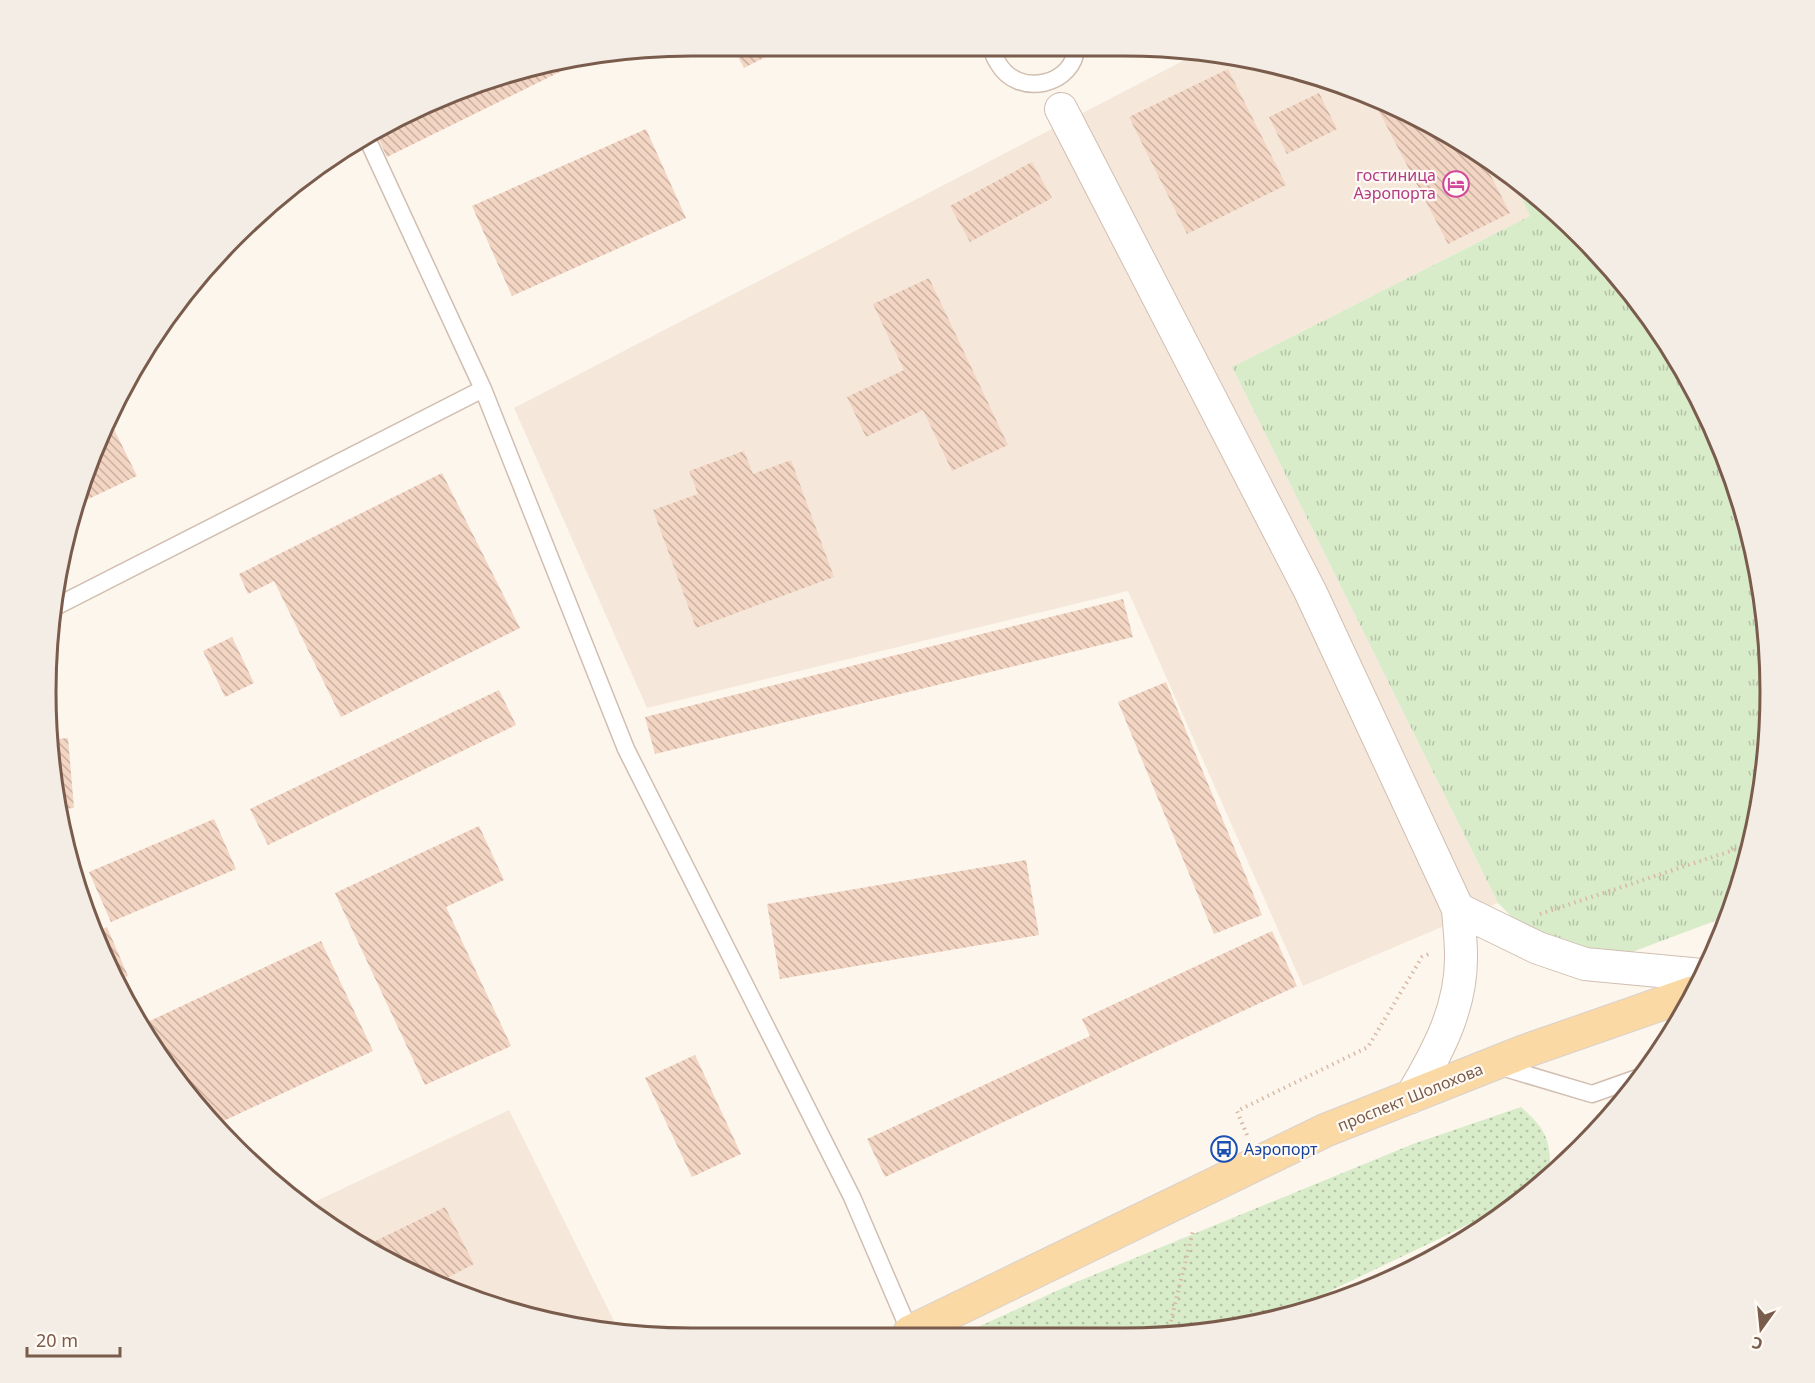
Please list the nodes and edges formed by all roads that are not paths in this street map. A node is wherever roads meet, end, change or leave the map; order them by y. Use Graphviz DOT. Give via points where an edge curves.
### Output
graph roads {
  1 [pos="994,56"];
  2 [pos="1074,56"];
  3 [pos="1054,96"];
  4 [pos="369,143"];
  5 [pos="483,389"];
  6 [pos="62,604"];
  7 [pos="1458,909"];
  8 [pos="1693,974"];
  9 [pos="1681,997"];
  10 [pos="1493,1064"];
  11 [pos="1625,1082"];
  12 [pos="1411,1097"];
  13 [pos="908,1328"];
  14 [pos="918,1328"];
  1 -- 3 [label="lane" via="1003,72"];
  2 -- 3 [label="lane"];
  3 -- 7 [label="street" via="1310,591"];
  4 -- 5 [label="lane"];
  5 -- 6 [label="lane"];
  5 -- 13 [label="lane" via="626,749 852,1197"];
  7 -- 8 [label="street" via="1538,948 1584,964"];
  7 -- 12 [label="street" via="1461,957 1457,998 1448,1028"];
  9 -- 10 [label="main road, проспект Шолохова"];
  10 -- 11 [label="lane" via="1592,1094"];
  10 -- 12 [label="main road, проспект Шолохова"];
  12 -- 14 [label="main road, проспект Шолохова" via="1326,1130"];
}
